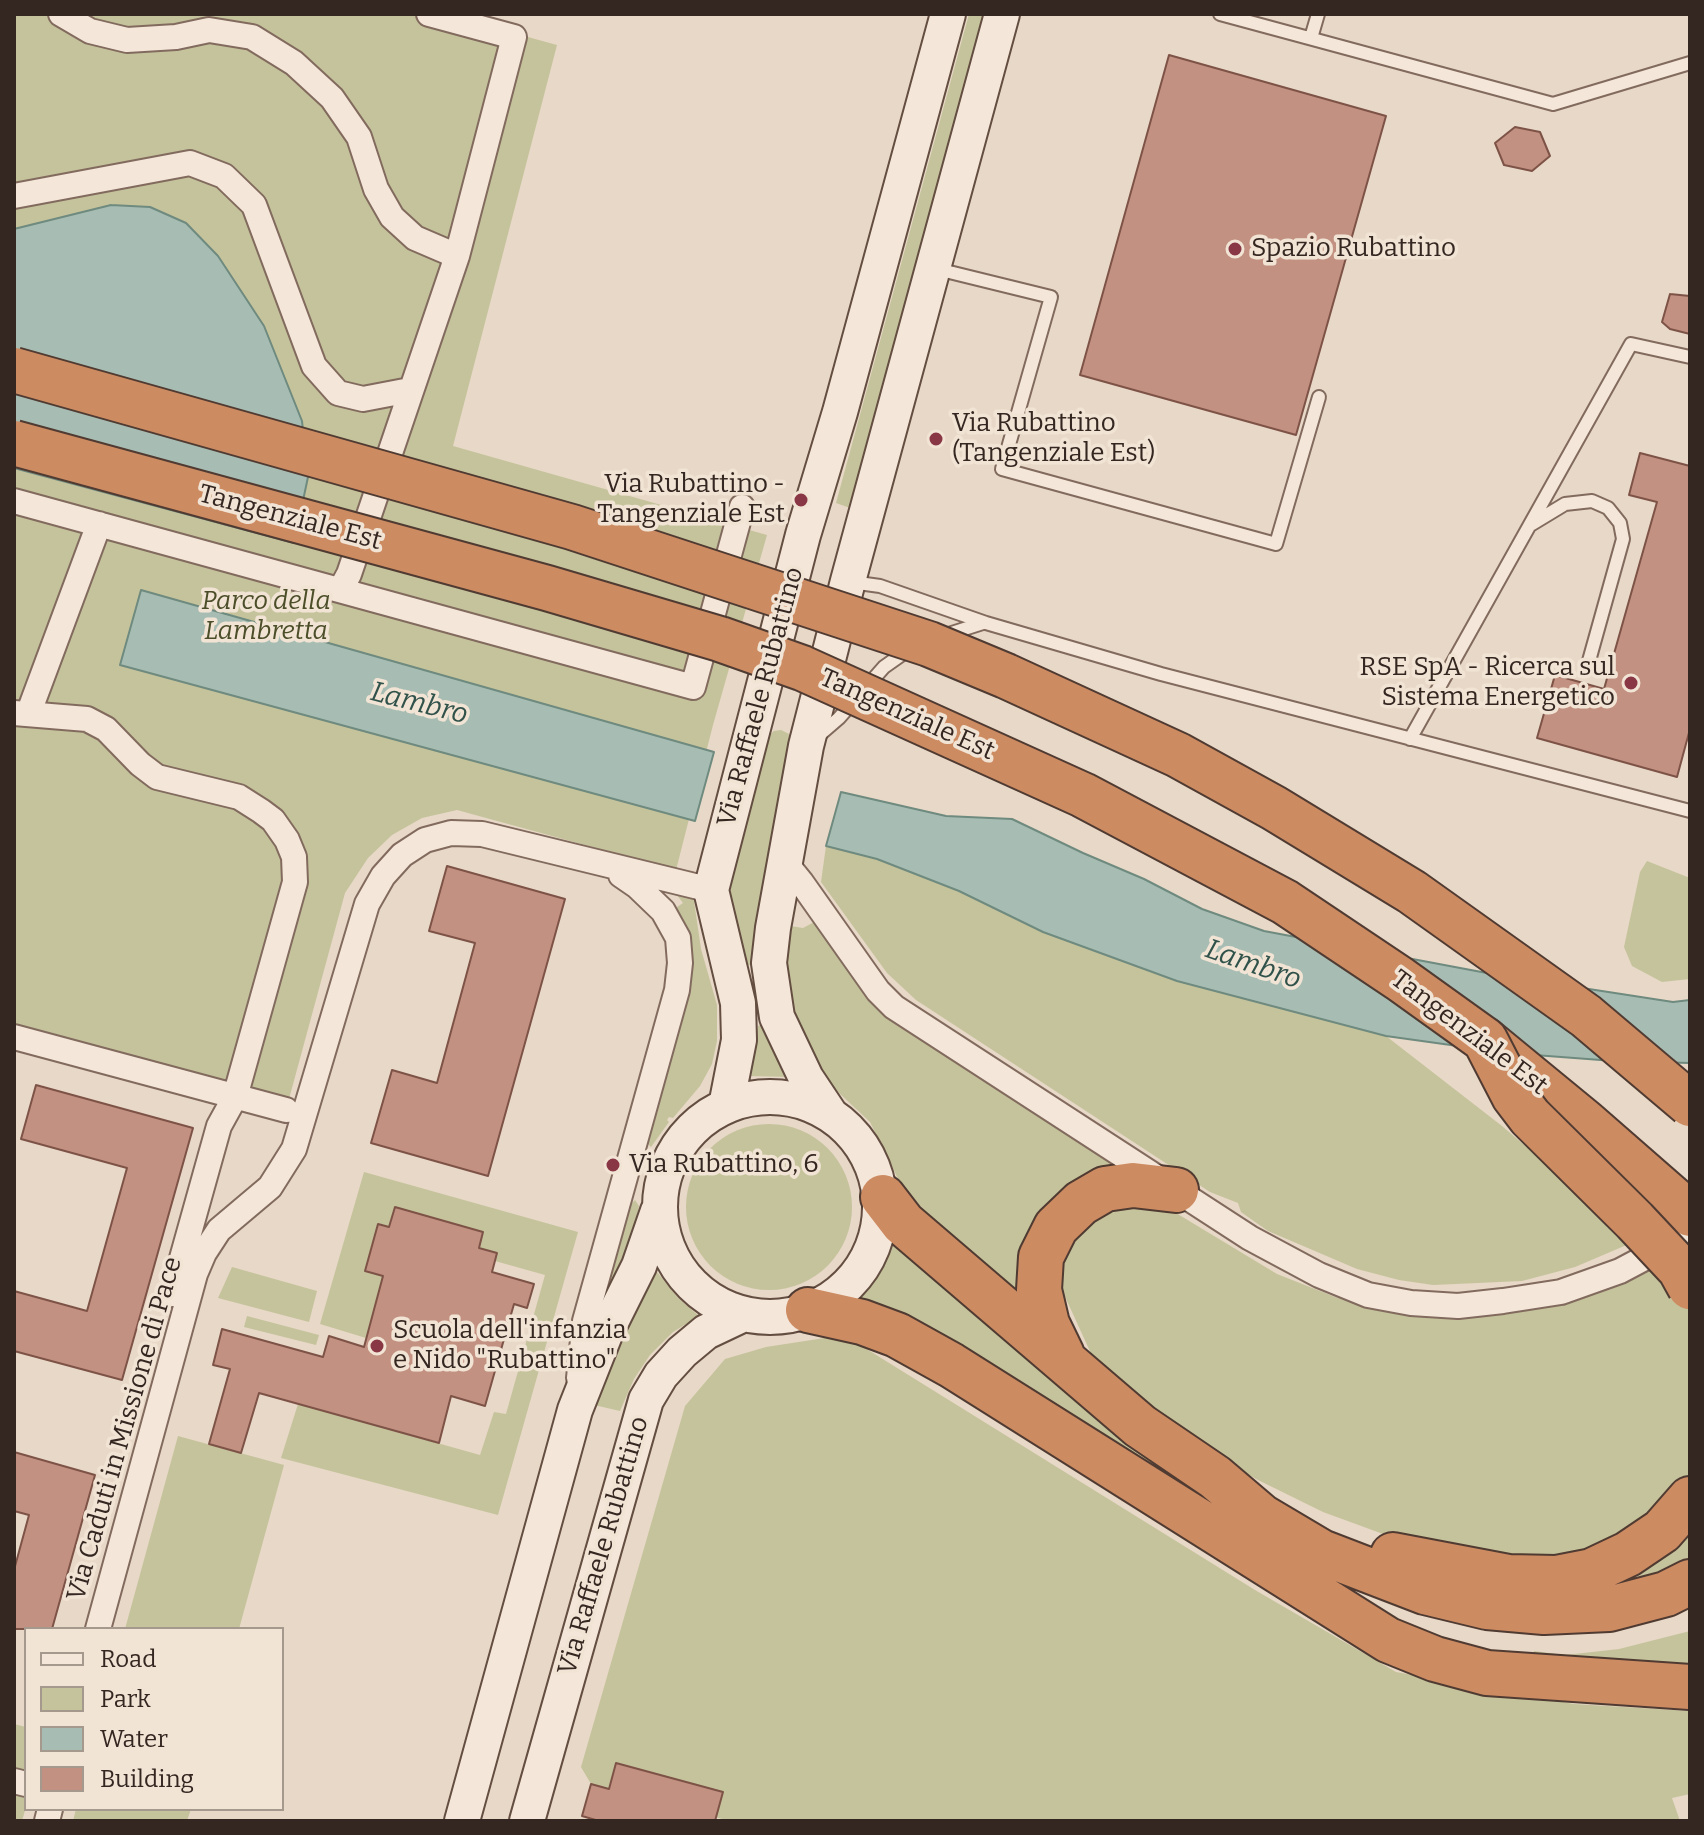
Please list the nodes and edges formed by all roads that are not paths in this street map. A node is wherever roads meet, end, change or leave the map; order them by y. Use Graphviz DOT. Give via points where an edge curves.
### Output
graph roads {
  1 [pos="61,14"];
  2 [pos="429,14"];
  3 [pos="948,14"];
  4 [pos="1002,14"];
  5 [pos="1220,14"];
  6 [pos="1318,14"];
  7 [pos="1311,38"];
  8 [pos="1690,63"];
  9 [pos="14,196"];
  10 [pos="457,256"];
  11 [pos="934,268"];
  12 [pos="1690,357"];
  13 [pos="14,370"];
  14 [pos="410,390"];
  15 [pos="1319,397"];
  16 [pos="14,443"];
  17 [pos="14,501"];
  18 [pos="742,507"];
  19 [pos="99,524"];
  20 [pos="1530,526"];
  21 [pos="848,581"];
  22 [pos="341,589"];
  23 [pos="986,623"];
  24 [pos="1587,668"];
  25 [pos="21,712"];
  26 [pos="1410,739"];
  27 [pos="806,746"];
  28 [pos="1690,811"];
  29 [pos="784,861"];
  30 [pos="609,867"];
  31 [pos="711,890"];
  32 [pos="14,1037"];
  33 [pos="1485,1040"];
  34 [pos="235,1097"];
  35 [pos="1685,1097"];
  36 [pos="726,1106"];
  37 [pos="286,1110"];
  38 [pos="830,1114"];
  39 [pos="1176,1190"];
  40 [pos="883,1197"];
  41 [pos="660,1203"];
  42 [pos="1690,1214"];
  43 [pos="1690,1234"];
  44 [pos="1690,1287"];
  45 [pos="808,1310"];
  46 [pos="744,1314"];
  47 [pos="1065,1361"];
  48 [pos="149,1379"];
  49 [pos="575,1410"];
  50 [pos="1215,1477"];
  51 [pos="1690,1499"];
  52 [pos="1277,1571"];
  53 [pos="1690,1582"];
  54 [pos="1690,1616"];
  55 [pos="99,1627"];
  56 [pos="1690,1687"];
  57 [pos="462,1821"];
  58 [pos="527,1821"];
  1 -- 10 [label="street" via="90,31 127,40 209,30 252,37 332,98 359,137 376,189 392,217 415,238"];
  2 -- 10 [label="street" via="514,37"];
  3 -- 31 [label="street, Via Raffaele Rubattino"];
  4 -- 11 [label="street, Via Raffaele Rubattino"];
  5 -- 7 [label="lane"];
  6 -- 7 [label="lane"];
  7 -- 8 [label="lane" via="1553,104"];
  9 -- 14 [label="street" via="190,163 224,176 254,205 314,366 338,393 363,399"];
  10 -- 14 [label="street"];
  11 -- 15 [label="lane" via="1051,297 1002,469 1276,544"];
  11 -- 21 [label="street, Via Raffaele Rubattino"];
  12 -- 20 [label="lane" via="1631,344"];
  13 -- 35 [label="highway, bridge" via="572,527 929,644 1006,676 1178,755 1412,892 1586,1016"];
  14 -- 22 [label="street"];
  16 -- 33 [label="highway, Tangenziale Est, bridge" via="547,588 802,668 1083,795 1285,902"];
  17 -- 19 [label="street"];
  18 -- 22 [label="street" via="693,687"];
  19 -- 22 [label="street"];
  19 -- 25 [label="street"];
  20 -- 24 [label="lane" via="1565,504 1592,501 1608,508 1620,523 1623,539"];
  20 -- 26 [label="lane"];
  21 -- 23 [label="lane, Via Raffaele Rubattino" via="880,586"];
  21 -- 27 [label="street, Via Raffaele Rubattino"];
  23 -- 26 [label="lane, Via Raffaele Rubattino"];
  23 -- 27 [label="lane" via="914,647 884,667"];
  25 -- 34 [label="street" via="87,719 106,729 157,777 239,797 273,820 287,840 295,882"];
  26 -- 28 [label="lane, Via Raffaele Rubattino"];
  27 -- 29 [label="street, Via Raffaele Rubattino"];
  29 -- 38 [label="street, Via Raffaele Rubattino" via="769,963 771,987 789,1044"];
  29 -- 39 [label="street" via="894,1007"];
  30 -- 31 [label="street, Via Caduti in Missione di Pace"];
  30 -- 49 [label="street, Via Raffaele Rubattino" via="663,911 678,938 680,963 677,990 585,1321"];
  30 -- 55 [label="street, Via Caduti in Missione di Pace" via="482,834 451,833 425,840 383,876 367,904 294,1149 270,1187 219,1230 195,1274"];
  31 -- 36 [label="street, Via Raffaele Rubattino" via="738,1003 739,1040"];
  32 -- 34 [label="street"];
  33 -- 42 [label="highway, Tangenziale Est"];
  33 -- 44 [label="highway, bridge" via="1530,1117 1635,1221"];
  34 -- 37 [label="street"];
  34 -- 48 [label="street" via="219,1126"];
  36 -- 38 [label="street, Via Raffaele Rubattino" via="779,1097"];
  36 -- 41 [label="street, Via Raffaele Rubattino" via="683,1139 665,1176"];
  38 -- 40 [label="street, Via Raffaele Rubattino" via="863,1149"];
  39 -- 43 [label="street" via="1319,1275 1368,1295 1411,1303 1458,1306 1561,1292 1620,1271"];
  39 -- 47 [label="highway" via="1133,1185 1105,1189 1056,1227 1041,1257 1039,1290 1047,1324"];
  40 -- 45 [label="street, Via Raffaele Rubattino" via="875,1241 863,1265 835,1295"];
  40 -- 47 [label="highway" via="903,1223"];
  41 -- 46 [label="street, Via Raffaele Rubattino" via="666,1243 687,1278 707,1297"];
  41 -- 49 [label="street, Via Raffaele Rubattino" via="639,1266"];
  45 -- 46 [label="street, Via Raffaele Rubattino" via="771,1317"];
  45 -- 52 [label="highway" via="897,1335 951,1365"];
  46 -- 58 [label="street, Via Raffaele Rubattino" via="706,1332 682,1352 646,1400"];
  47 -- 50 [label="highway" via="1140,1426"];
  49 -- 57 [label="street, Via Raffaele Rubattino"];
  50 -- 51 [label="highway" via="1385,1553 1509,1577 1556,1578 1592,1571 1662,1531"];
  50 -- 53 [label="highway" via="1262,1517 1321,1552 1425,1592 1487,1607 1544,1612 1609,1609"];
  52 -- 54 [label="highway" via="1397,1616 1470,1634 1547,1640 1600,1636"];
  52 -- 56 [label="highway" via="1388,1640 1435,1659 1487,1673"];
}
